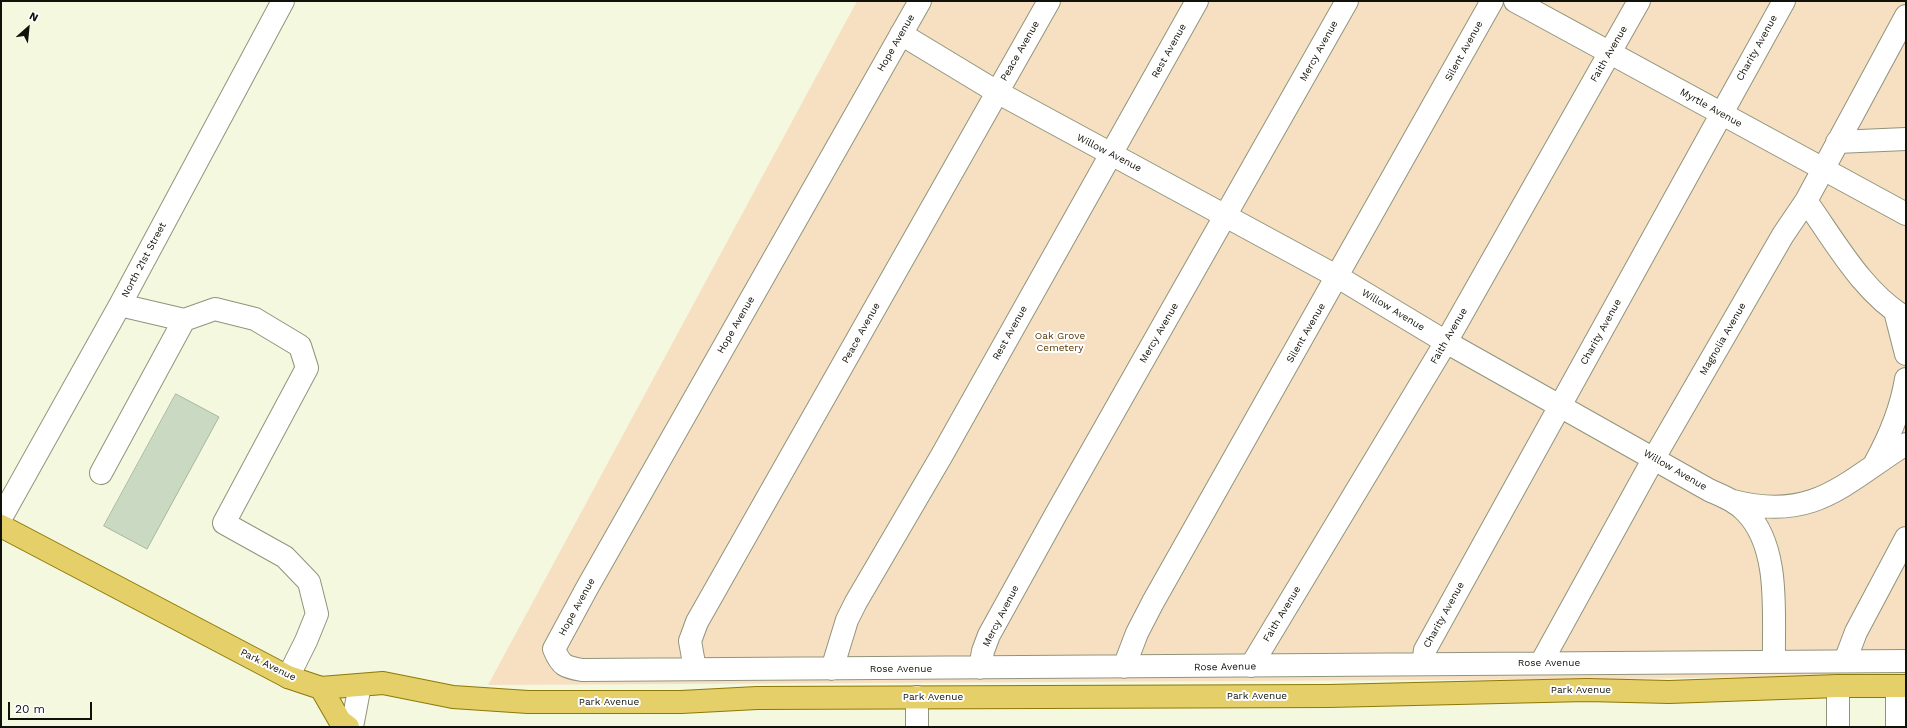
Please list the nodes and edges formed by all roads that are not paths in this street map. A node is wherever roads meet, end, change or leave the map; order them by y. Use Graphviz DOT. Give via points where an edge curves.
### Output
graph roads {
  1 [pos="283,1"];
  2 [pos="920,1"];
  3 [pos="1050,1"];
  4 [pos="1197,1"];
  5 [pos="1347,1"];
  6 [pos="1492,1"];
  7 [pos="1515,1"];
  8 [pos="1639,1"];
  9 [pos="1784,1"];
  10 [pos="1906,16"];
  11 [pos="902,34"];
  12 [pos="1610,52"];
  13 [pos="997,92"];
  14 [pos="1721,113"];
  15 [pos="1906,139"];
  16 [pos="1838,142"];
  17 [pos="1111,153"];
  18 [pos="1823,168"];
  19 [pos="1806,201"];
  20 [pos="1906,214"];
  21 [pos="1226,216"];
  22 [pos="1338,277"];
  23 [pos="120,304"];
  24 [pos="1900,315"];
  25 [pos="184,320"];
  26 [pos="1446,342"];
  27 [pos="1906,354"];
  28 [pos="1906,379"];
  29 [pos="1560,405"];
  30 [pos="1906,444"];
  31 [pos="1654,458"];
  32 [pos="1873,467"];
  33 [pos="101,473"];
  34 [pos="1733,501"];
  35 [pos="1,518"];
  36 [pos="1,526"];
  37 [pos="1906,538"];
  38 [pos="554,649"];
  39 [pos="1845,661"];
  40 [pos="1906,661"];
  41 [pos="1774,662"];
  42 [pos="1541,663"];
  43 [pos="1423,664"];
  44 [pos="1251,666"];
  45 [pos="1124,667"];
  46 [pos="980,668"];
  47 [pos="695,669"];
  48 [pos="832,669"];
  49 [pos="288,677"];
  50 [pos="360,685"];
  51 [pos="1838,686"];
  52 [pos="1902,686"];
  53 [pos="321,688"];
  54 [pos="917,697"];
  55 [pos="348,727"];
  56 [pos="352,727"];
  57 [pos="917,727"];
  58 [pos="1838,727"];
  59 [pos="1897,727"];
  1 -- 23 [label="street, North 21st Street"];
  2 -- 11 [label="street, Hope Avenue"];
  3 -- 13 [label="street, Peace Avenue"];
  4 -- 17 [label="street, Rest Avenue"];
  5 -- 21 [label="street, Mercy Avenue"];
  6 -- 22 [label="street, Silent Avenue"];
  7 -- 12 [label="street, Myrtle Avenue"];
  8 -- 12 [label="street, Faith Avenue"];
  9 -- 14 [label="street, Charity Avenue"];
  10 -- 16 [label="street, Magnolia Avenue"];
  11 -- 13 [label="street, Willow Avenue"];
  11 -- 38 [label="street, Hope Avenue"];
  12 -- 14 [label="street, Myrtle Avenue"];
  12 -- 26 [label="street, Faith Avenue"];
  13 -- 17 [label="street, Willow Avenue"];
  13 -- 47 [label="street, Peace Avenue" via="697,622 690,641"];
  14 -- 18 [label="street, Myrtle Avenue"];
  14 -- 29 [label="street, Charity Avenue"];
  15 -- 16 [label="street"];
  16 -- 18 [label="street, Magnolia Avenue"];
  17 -- 21 [label="street, Willow Avenue"];
  17 -- 48 [label="street, Rest Avenue" via="942,455 856,602 847,620"];
  18 -- 19 [label="street, Magnolia Avenue"];
  18 -- 20 [label="street, Myrtle Avenue"];
  19 -- 24 [label="street" via="1853,267"];
  19 -- 31 [label="street, Magnolia Avenue" via="1783,235"];
  21 -- 22 [label="street, Willow Avenue"];
  21 -- 46 [label="street, Mercy Avenue" via="989,635"];
  22 -- 26 [label="street, Willow Avenue"];
  22 -- 45 [label="street, Silent Avenue" via="1136,633"];
  23 -- 25 [label="street"];
  23 -- 35 [label="street, North 21st Street"];
  24 -- 27 [label="street"];
  25 -- 33 [label="street"];
  25 -- 49 [label="street" via="215,309 255,320 300,346 307,368 224,523 285,557 309,582 317,614"];
  26 -- 29 [label="street, Willow Avenue"];
  26 -- 44 [label="street, Faith Avenue"];
  28 -- 32 [label="street" via="1894,426"];
  29 -- 31 [label="street, Willow Avenue"];
  29 -- 43 [label="street, Charity Avenue" via="1424,650"];
  30 -- 32 [label="street"];
  31 -- 34 [label="street, Willow Avenue"];
  31 -- 42 [label="street, Magnolia Avenue"];
  32 -- 34 [label="street" via="1839,490 1817,500 1777,507"];
  34 -- 41 [label="street, Willow Avenue" via="1746,512 1759,529 1771,562"];
  36 -- 49 [label="main road, Park Avenue"];
  37 -- 39 [label="street" via="1856,632"];
  38 -- 47 [label="street, Rose Avenue" via="558,659 566,667 582,670"];
  39 -- 40 [label="street, Rose Avenue"];
  39 -- 41 [label="street, Rose Avenue"];
  41 -- 42 [label="street, Rose Avenue"];
  42 -- 43 [label="street, Rose Avenue"];
  43 -- 44 [label="street, Rose Avenue"];
  44 -- 45 [label="street, Rose Avenue"];
  45 -- 46 [label="street, Rose Avenue"];
  46 -- 48 [label="street, Rose Avenue"];
  47 -- 48 [label="street, Rose Avenue"];
  49 -- 53 [label="main road, Park Avenue"];
  50 -- 53 [label="main road, Park Avenue"];
  50 -- 54 [label="main road, Park Avenue" via="383,683 453,697 528,702"];
  50 -- 56 [label="street"];
  51 -- 52 [label="main road, Park Avenue"];
  51 -- 54 [label="main road, Park Avenue" via="1669,692 1587,690 1329,696"];
  51 -- 58 [label="street"];
  52 -- 59 [label="street"];
  53 -- 55 [label="main road" via="340,721"];
  54 -- 57 [label="street"];
}
